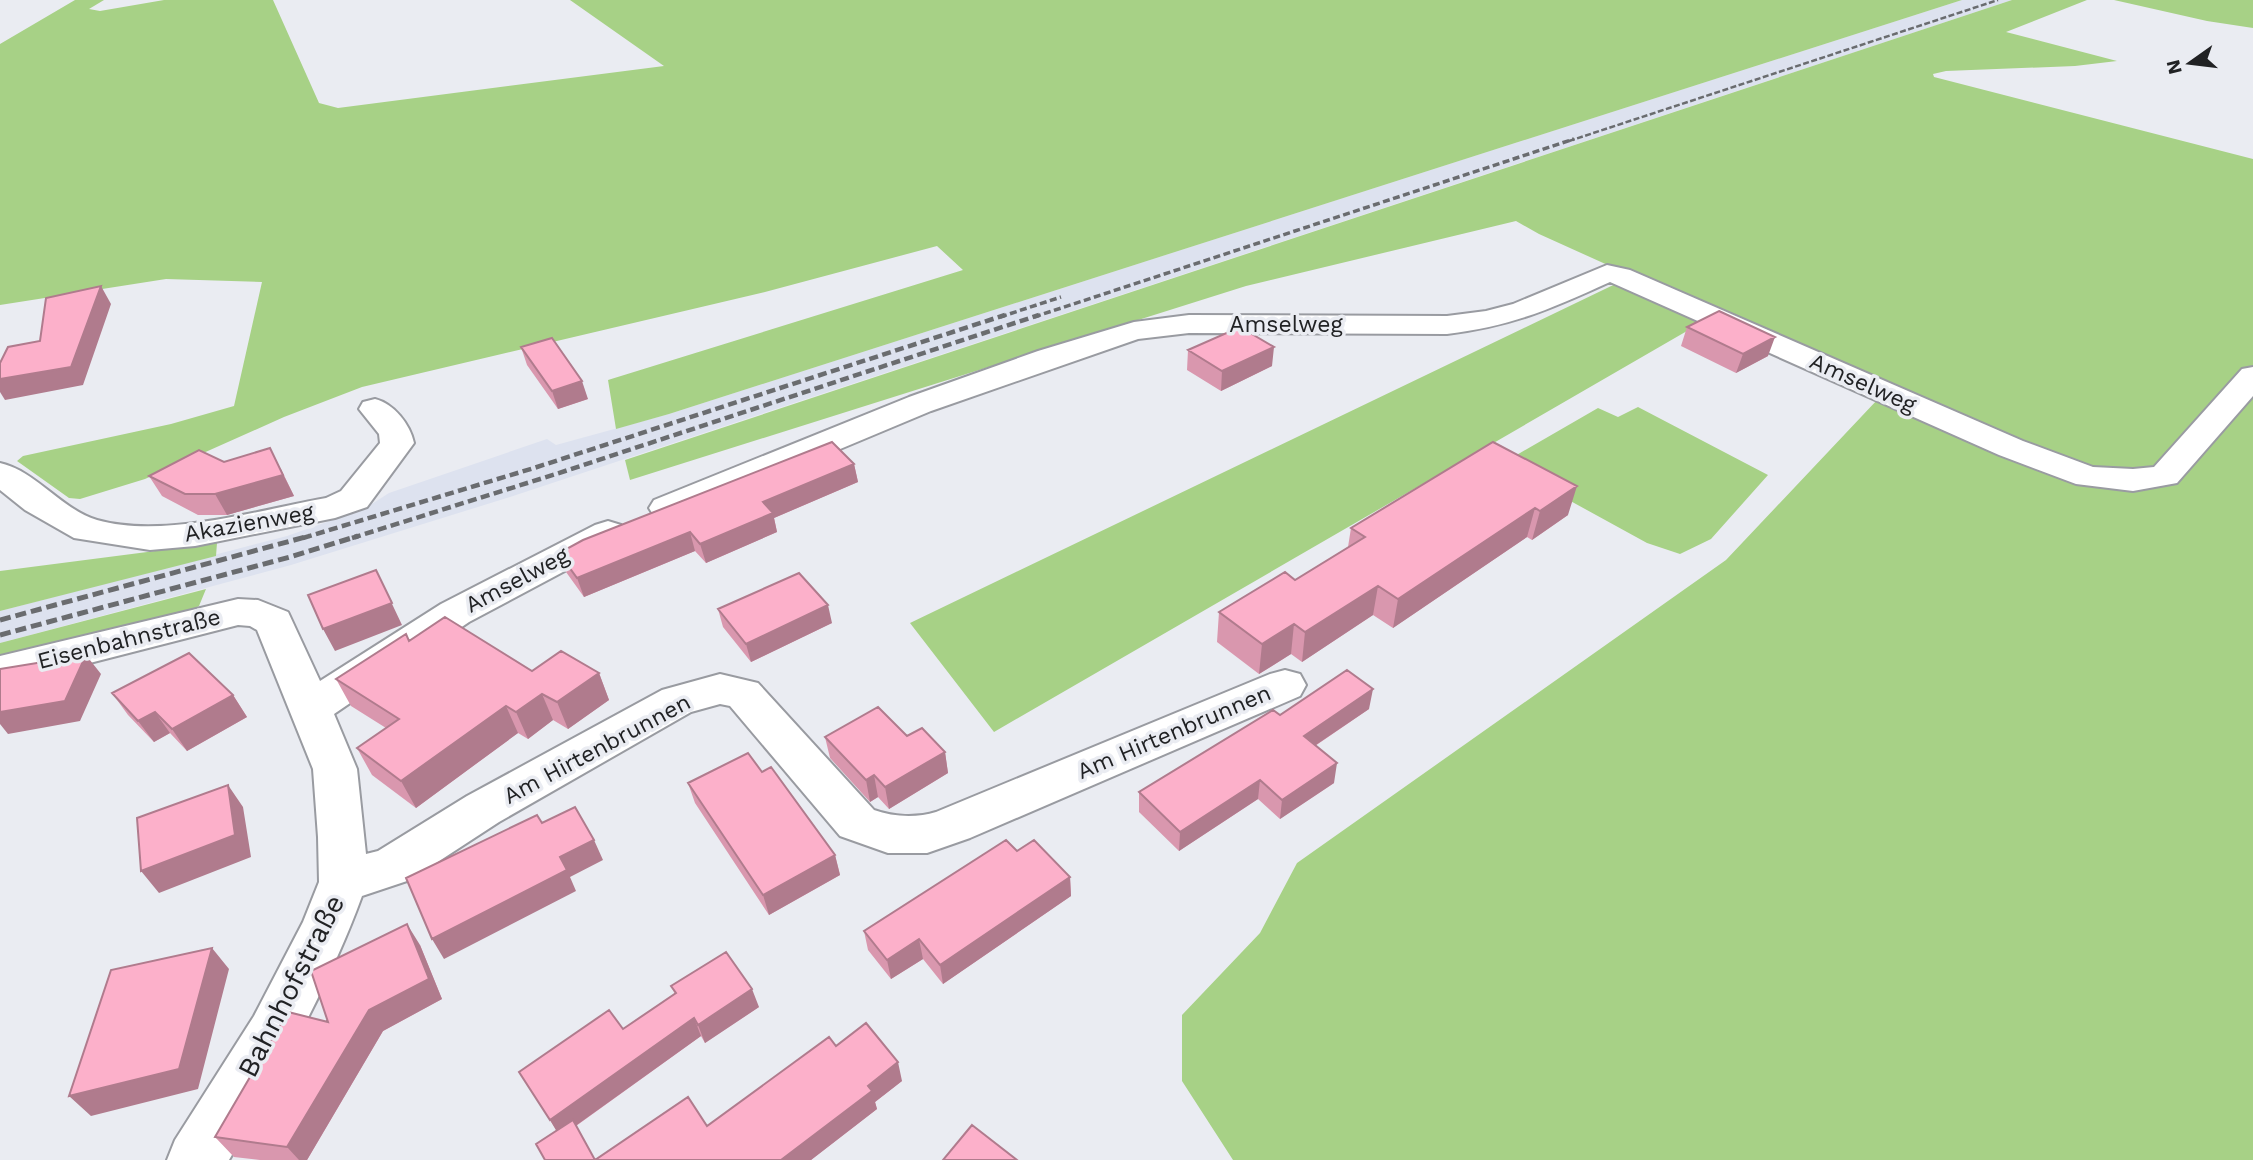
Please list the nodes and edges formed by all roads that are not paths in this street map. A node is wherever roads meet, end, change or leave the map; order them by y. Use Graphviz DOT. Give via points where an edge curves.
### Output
graph roads {
  1 [pos="2253,376"];
  2 [pos="374,409"];
  3 [pos="0,473"];
  4 [pos="38,502"];
  5 [pos="0,513"];
  6 [pos="258,613"];
  7 [pos="0,671"];
  8 [pos="1285,685"];
  9 [pos="309,709"];
  10 [pos="343,882"];
  11 [pos="197,1160"];
  1 -- 9 [label="street, Amselweg" via="2165,476 2133,481 2088,477 2011,448 1607,273 1522,310 1447,325 1158,326 1049,358 920,404 626,524 455,613"];
  2 -- 4 [label="street, Akazienweg" via="395,432 397,443 354,499 335,507 150,538 87,530"];
  3 -- 4 [label="street, Akazienweg"];
  4 -- 5 [label="street"];
  6 -- 7 [label="street, Eisenbahnstraße" via="238,612"];
  6 -- 9 [label="street, Bahnhofstraße" via="274,622"];
  8 -- 10 [label="street, Am Hirtenbrunnen" via="927,834 888,834 857,823 758,708 743,694 720,689 677,701 483,809 393,866"];
  9 -- 10 [label="street, Bahnhofstraße" via="335,769"];
  10 -- 11 [label="street, Bahnhofstraße" via="272,1034"];
}
